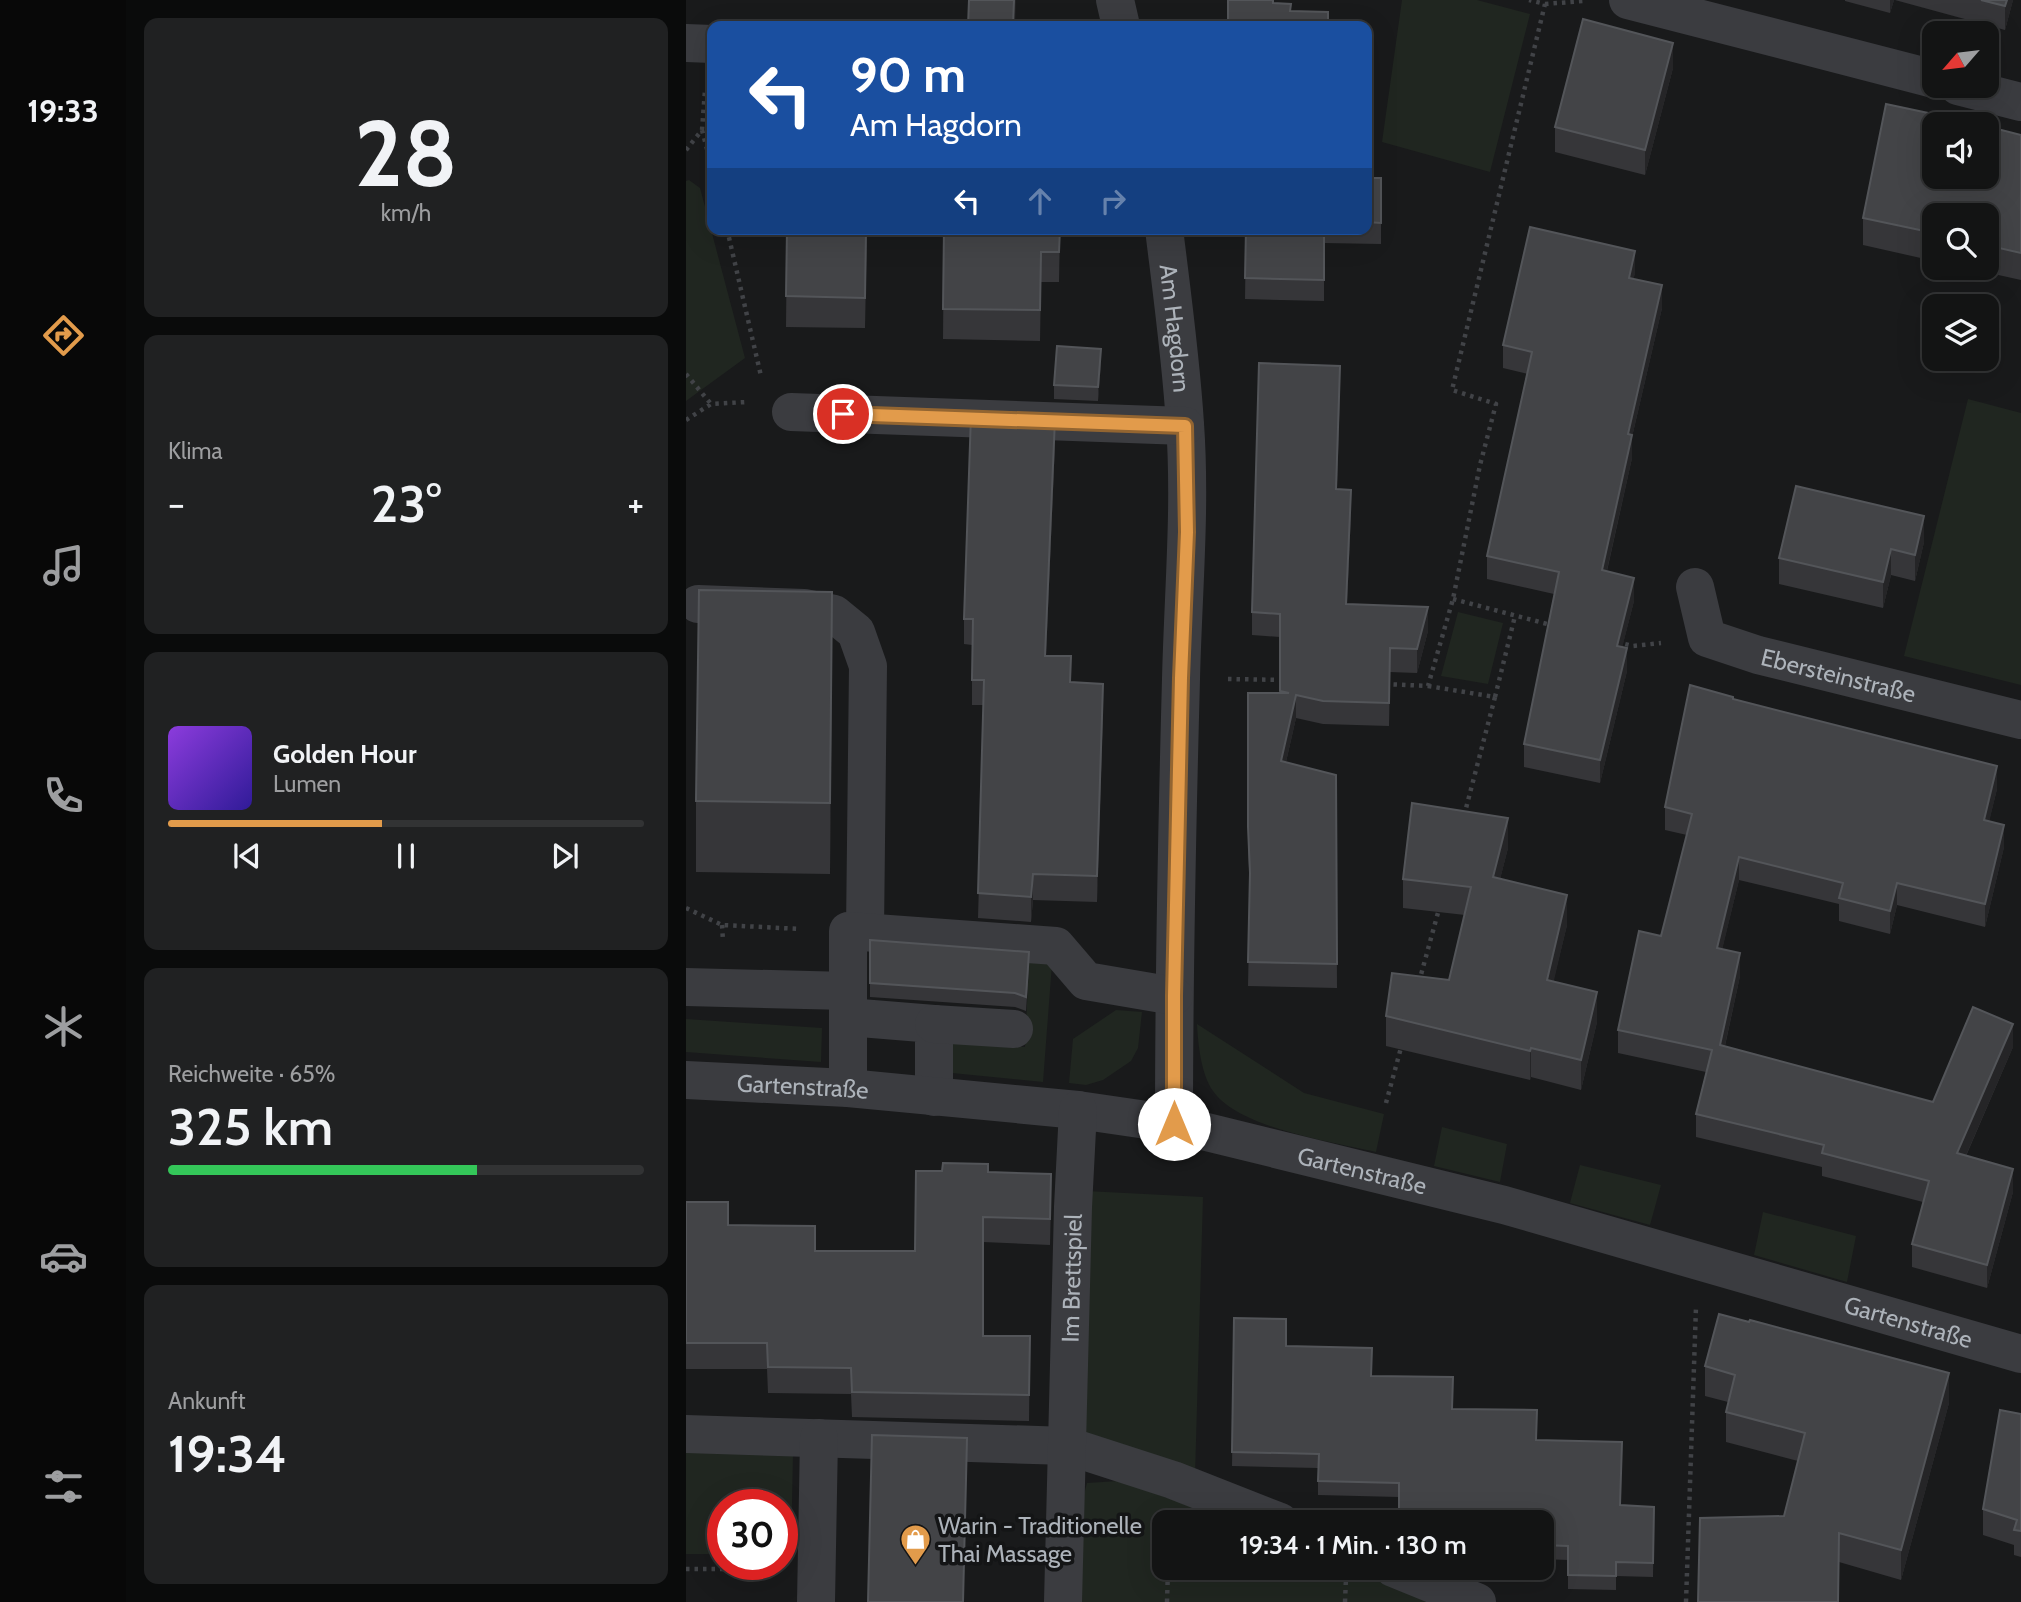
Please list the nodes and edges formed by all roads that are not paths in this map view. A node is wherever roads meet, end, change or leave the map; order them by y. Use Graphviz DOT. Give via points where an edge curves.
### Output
graph roads {
  1 [pos="1115,0"];
  2 [pos="1628,0"];
  3 [pos="1120,21"];
  4 [pos="1922,76"];
  5 [pos="1999,96"];
  6 [pos="2021,102"];
  7 [pos="1165,235"];
  8 [pos="777,400"];
  9 [pos="1185,426"];
  10 [pos="1695,587"];
  11 [pos="698,604"];
  12 [pos="2021,720"];
  13 [pos="856,931"];
  14 [pos="686,987"];
  15 [pos="1174,996"];
  16 [pos="848,1004"];
  17 [pos="934,1024"];
  18 [pos="1014,1029"];
  19 [pos="686,1080"];
  20 [pos="848,1088"];
  21 [pos="934,1097"];
  22 [pos="1078,1110"];
  23 [pos="1174,1124"];
  24 [pos="2021,1354"];
  25 [pos="686,1434"];
  26 [pos="820,1438"];
  27 [pos="1068,1446"];
  28 [pos="1249,1510"];
  29 [pos="1423,1580"];
  30 [pos="816,1585"];
  31 [pos="1063,1602"];
  32 [pos="1477,1602"];
  1 -- 3 [label="street"];
  2 -- 4 [label="street"];
  5 -- 6 [label="street"];
  7 -- 9 [label="street, Am Hagdorn"];
  8 -- 9 [label="street, Am Hagdorn"];
  9 -- 15 [label="street, Am Hagdorn" via="1187,532"];
  10 -- 12 [label="street, Ebersteinstraße" via="1707,638"];
  11 -- 13 [label="street" via="804,608 834,614 856,632 868,666"];
  13 -- 15 [label="street" via="1056,946 1086,981"];
  13 -- 16 [label="street"];
  14 -- 16 [label="street"];
  15 -- 23 [label="street, Am Hagdorn"];
  16 -- 17 [label="street"];
  16 -- 20 [label="street"];
  17 -- 18 [label="street"];
  17 -- 21 [label="street"];
  19 -- 20 [label="street, Gartenstraße"];
  20 -- 21 [label="street, Gartenstraße"];
  21 -- 22 [label="street, Gartenstraße"];
  22 -- 23 [label="street, Gartenstraße"];
  22 -- 27 [label="street, Im Brettspiel"];
  23 -- 24 [label="street, Gartenstraße" via="1504,1205"];
  25 -- 26 [label="street"];
  26 -- 27 [label="street"];
  26 -- 30 [label="street"];
  27 -- 28 [label="street"];
  27 -- 31 [label="street, Im Brettspiel"];
  29 -- 32 [label="street"];
}
